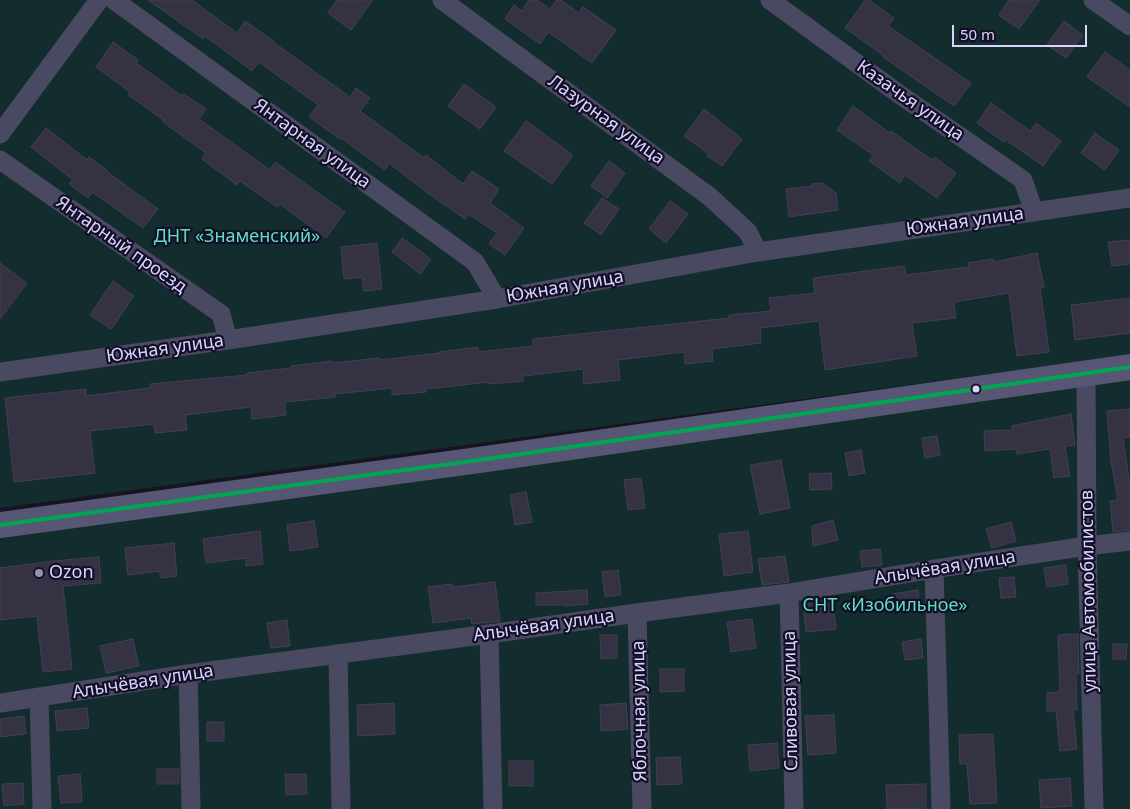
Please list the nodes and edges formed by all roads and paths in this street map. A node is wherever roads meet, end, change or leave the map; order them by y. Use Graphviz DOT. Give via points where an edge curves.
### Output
graph roads {
  1 [pos="99,0"];
  2 [pos="114,0"];
  3 [pos="442,0"];
  4 [pos="770,0"];
  5 [pos="1093,0"];
  6 [pos="1130,26"];
  7 [pos="0,134"];
  8 [pos="0,160"];
  9 [pos="1130,198"];
  10 [pos="1034,212"];
  11 [pos="758,252"];
  12 [pos="497,299"];
  13 [pos="228,340"];
  14 [pos="1130,367"];
  15 [pos="0,372"];
  16 [pos="1086,373"];
  17 [pos="0,525"];
  18 [pos="1130,541"];
  19 [pos="1087,546"];
  20 [pos="934,569"];
  21 [pos="789,593"];
  22 [pos="637,613"];
  23 [pos="489,634"];
  24 [pos="338,654"];
  25 [pos="188,674"];
  26 [pos="39,698"];
  27 [pos="0,703"];
  28 [pos="42,809"];
  29 [pos="191,809"];
  30 [pos="341,809"];
  31 [pos="493,809"];
  32 [pos="642,809"];
  33 [pos="794,809"];
  34 [pos="941,809"];
  35 [pos="1094,809"];
  1 -- 7 [label="street"];
  2 -- 12 [label="street, Янтарная улица" via="476,262"];
  3 -- 11 [label="street, Лазурная улица" via="710,197 748,232"];
  4 -- 10 [label="street, Казачья улица" via="1023,180"];
  5 -- 6 [label="street"];
  8 -- 13 [label="street, Янтарный проезд" via="221,314"];
  9 -- 10 [label="street, Южная улица"];
  10 -- 11 [label="street, Южная улица"];
  11 -- 12 [label="street, Южная улица"];
  12 -- 13 [label="street, Южная улица"];
  13 -- 15 [label="street, Южная улица"];
  14 -- 16 [label="street"];
  16 -- 17 [label="street"];
  16 -- 19 [label="street, улица Автомобилистов"];
  18 -- 19 [label="street, Алычёвая улица"];
  19 -- 20 [label="street, Алычёвая улица"];
  19 -- 35 [label="street, улица Автомобилистов"];
  20 -- 21 [label="street, Алычёвая улица"];
  20 -- 34 [label="street"];
  21 -- 22 [label="street, Алычёвая улица"];
  21 -- 33 [label="street, Сливовая улица"];
  22 -- 23 [label="street, Алычёвая улица"];
  22 -- 32 [label="street, Яблочная улица"];
  23 -- 24 [label="street, Алычёвая улица"];
  23 -- 31 [label="street"];
  24 -- 25 [label="street, Алычёвая улица"];
  24 -- 30 [label="street"];
  25 -- 26 [label="street, Алычёвая улица"];
  25 -- 29 [label="street"];
  26 -- 27 [label="street, Алычёвая улица"];
  26 -- 28 [label="street"];
}
